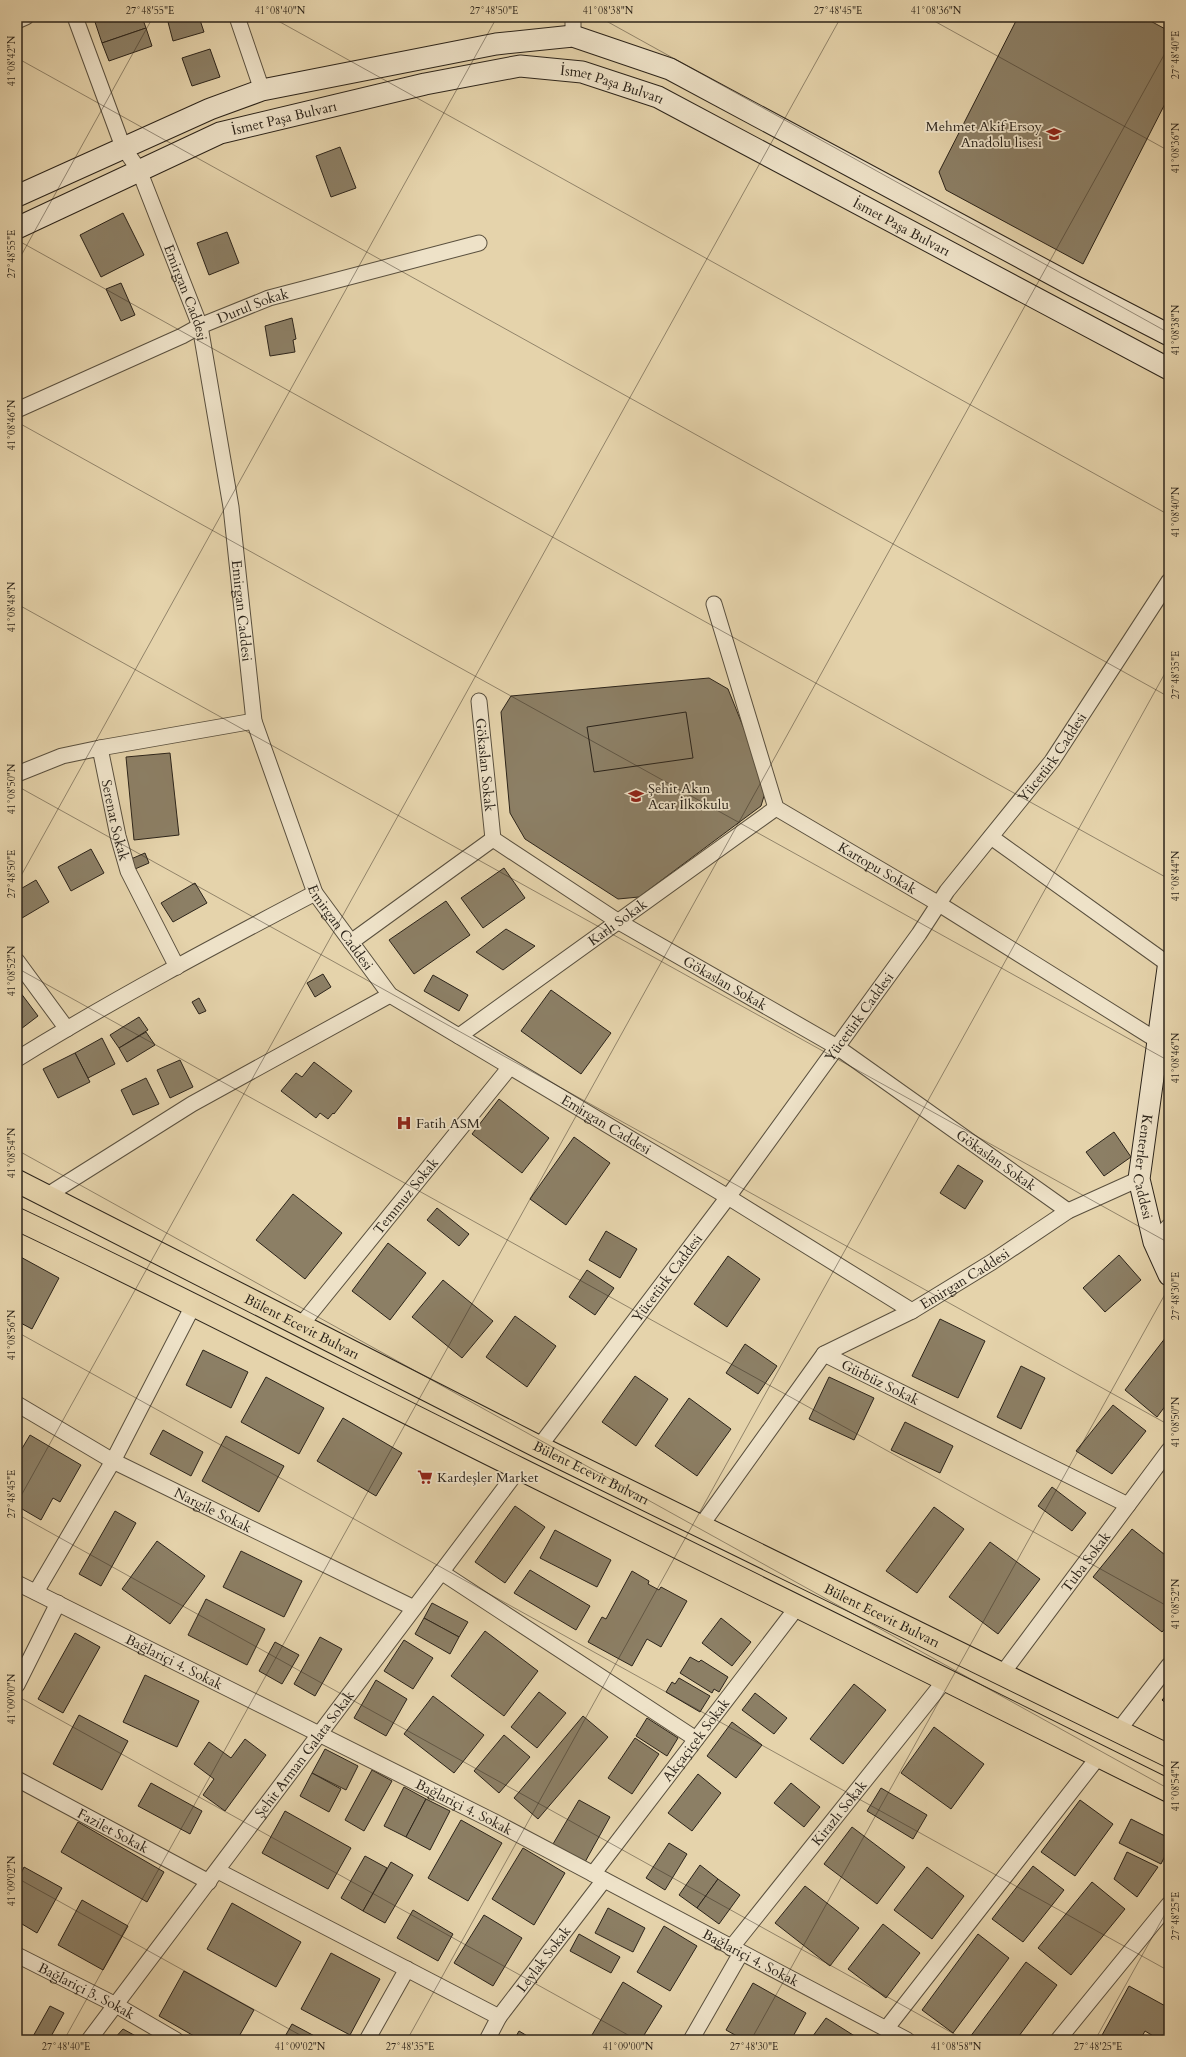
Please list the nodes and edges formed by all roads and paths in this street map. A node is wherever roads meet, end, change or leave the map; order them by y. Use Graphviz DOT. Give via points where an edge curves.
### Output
graph roads {
  1 [pos="26,17"];
  2 [pos="75,17"];
  3 [pos="237,17"];
  4 [pos="17,21"];
  5 [pos="573,26"];
  6 [pos="262,90"];
  7 [pos="124,147"];
  8 [pos="139,170"];
  9 [pos="17,196"];
  10 [pos="17,228"];
  11 [pos="479,243"];
  12 [pos="200,326"];
  13 [pos="1169,335"];
  14 [pos="1169,369"];
  15 [pos="17,410"];
  16 [pos="1166,590"];
  17 [pos="714,604"];
  18 [pos="479,701"];
  19 [pos="254,721"];
  20 [pos="100,748"];
  21 [pos="17,774"];
  22 [pos="776,808"];
  23 [pos="991,837"];
  24 [pos="493,839"];
  25 [pos="315,892"];
  26 [pos="939,904"];
  27 [pos="619,922"];
  28 [pos="351,942"];
  29 [pos="17,961"];
  30 [pos="1169,963"];
  31 [pos="177,967"];
  32 [pos="390,995"];
  33 [pos="66,1029"];
  34 [pos="459,1036"];
  35 [pos="1158,1041"];
  36 [pos="837,1047"];
  37 [pos="17,1059"];
  38 [pos="510,1067"];
  39 [pos="1139,1179"];
  40 [pos="17,1181"];
  41 [pos="46,1196"];
  42 [pos="728,1197"];
  43 [pos="1068,1211"];
  44 [pos="17,1219"];
  45 [pos="1169,1226"];
  46 [pos="1154,1242"];
  47 [pos="1169,1275"];
  48 [pos="194,1304"];
  49 [pos="912,1311"];
  50 [pos="301,1325"];
  51 [pos="824,1354"];
  52 [pos="17,1404"];
  53 [pos="539,1447"];
  54 [pos="1169,1450"];
  55 [pos="113,1461"];
  56 [pos="520,1469"];
  57 [pos="1128,1505"];
  58 [pos="700,1527"];
  59 [pos="441,1572"];
  60 [pos="17,1583"];
  61 [pos="36,1592"];
  62 [pos="58,1603"];
  63 [pos="798,1606"];
  64 [pos="414,1608"];
  65 [pos="1169,1665"];
  66 [pos="1002,1674"];
  67 [pos="946,1679"];
  68 [pos="17,1685"];
  69 [pos="1118,1732"];
  70 [pos="321,1735"];
  71 [pos="696,1739"];
  72 [pos="1099,1756"];
  73 [pos="1169,1756"];
  74 [pos="17,1779"];
  75 [pos="1169,1791"];
  76 [pos="213,1876"];
  77 [pos="598,1877"];
  78 [pos="1169,1904"];
  79 [pos="736,1950"];
  80 [pos="17,1955"];
  81 [pos="407,1969"];
  82 [pos="116,2005"];
  83 [pos="499,2017"];
  84 [pos="896,2036"];
  85 [pos="89,2040"];
  86 [pos="176,2040"];
  87 [pos="367,2040"];
  88 [pos="487,2040"];
  89 [pos="691,2040"];
  90 [pos="1058,2040"];
  1 -- 4 [label="street"];
  2 -- 7 [label="street, Emirgan Caddesi"];
  3 -- 6 [label="street"];
  5 -- 6 [label="street, İsmet Paşa Bulvarı" via="496,44"];
  5 -- 13 [label="street, İsmet Paşa Bulvarı" via="670,69"];
  6 -- 7 [label="street, İsmet Paşa Bulvarı" via="210,109"];
  7 -- 8 [label="street, Emirgan Caddesi"];
  7 -- 9 [label="street, İsmet Paşa Bulvarı"];
  8 -- 10 [label="street, İsmet Paşa Bulvarı"];
  8 -- 12 [label="street, Emirgan Caddesi"];
  8 -- 14 [label="street, İsmet Paşa Bulvarı" via="220,133 425,84 520,66 582,72 658,97"];
  11 -- 12 [label="street, Durul Sokak" via="270,298"];
  12 -- 15 [label="street, Durul Sokak"];
  12 -- 19 [label="street, Emirgan Caddesi" via="231,507"];
  16 -- 23 [label="street, Yücetürk Caddesi" via="1052,761"];
  17 -- 22 [label="street"];
  18 -- 24 [label="street, Gökaslan Sokak"];
  19 -- 20 [label="street"];
  19 -- 25 [label="street, Emirgan Caddesi"];
  20 -- 21 [label="street" via="62,756"];
  20 -- 31 [label="street, Serenat Sokak" via="128,871"];
  22 -- 26 [label="street, Kartopu Sokak"];
  22 -- 27 [label="street, Karlı Sokak"];
  23 -- 26 [label="street, Yücetürk Caddesi"];
  23 -- 30 [label="street"];
  24 -- 27 [label="street, Gökaslan Sokak"];
  24 -- 28 [label="street"];
  25 -- 28 [label="street, Emirgan Caddesi"];
  25 -- 31 [label="street"];
  26 -- 35 [label="street, Kartopu Sokak"];
  26 -- 36 [label="street, Yücetürk Caddesi"];
  27 -- 34 [label="street, Karlı Sokak"];
  27 -- 36 [label="street, Gökaslan Sokak"];
  28 -- 32 [label="street, Emirgan Caddesi"];
  29 -- 33 [label="street"];
  30 -- 35 [label="street, Kenterler Caddesi"];
  31 -- 33 [label="street"];
  32 -- 34 [label="street, Emirgan Caddesi"];
  32 -- 41 [label="street" via="192,1104"];
  33 -- 37 [label="street"];
  34 -- 38 [label="street, Emirgan Caddesi"];
  35 -- 39 [label="street, Kenterler Caddesi"];
  36 -- 42 [label="street, Yücetürk Caddesi"];
  36 -- 43 [label="street, Gökaslan Sokak"];
  38 -- 42 [label="street, Emirgan Caddesi"];
  38 -- 50 [label="street, Temmuz Sokak"];
  39 -- 43 [label="street, Emirgan Caddesi"];
  39 -- 46 [label="street, Kenterler Caddesi"];
  40 -- 41 [label="main road, Bülent Ecevit Bulvarı"];
  41 -- 50 [label="main road, Bülent Ecevit Bulvarı"];
  42 -- 49 [label="street, Emirgan Caddesi"];
  42 -- 53 [label="street, Yücetürk Caddesi"];
  43 -- 49 [label="street, Emirgan Caddesi"];
  44 -- 48 [label="main road, Bülent Ecevit Bulvarı"];
  45 -- 46 [label="street"];
  46 -- 47 [label="street, Kenterler Caddesi"];
  48 -- 55 [label="street"];
  48 -- 56 [label="main road, Bülent Ecevit Bulvarı"];
  49 -- 51 [label="street"];
  50 -- 53 [label="main road, Bülent Ecevit Bulvarı"];
  51 -- 57 [label="street, Gürbüz Sokak"];
  51 -- 58 [label="street, Gürbüz Sokak"];
  52 -- 55 [label="street, Nargile Sokak"];
  53 -- 58 [label="main road, Bülent Ecevit Bulvarı"];
  54 -- 57 [label="street, Tuba Sokak"];
  55 -- 61 [label="street"];
  55 -- 64 [label="street, Nargile Sokak"];
  56 -- 59 [label="street, Şehit Arman Galata Sokak"];
  56 -- 63 [label="main road, Bülent Ecevit Bulvarı"];
  57 -- 66 [label="street, Tuba Sokak"];
  58 -- 66 [label="main road, Bülent Ecevit Bulvarı"];
  59 -- 64 [label="street, Şehit Arman Galata Sokak"];
  59 -- 71 [label="street"];
  60 -- 61 [label="street, Bağlariçi 4. Sokak"];
  61 -- 62 [label="street, Bağlariçi 4. Sokak"];
  62 -- 68 [label="street"];
  62 -- 70 [label="street, Bağlariçi 4. Sokak"];
  63 -- 67 [label="main road, Bülent Ecevit Bulvarı"];
  63 -- 71 [label="street, Akçaçiçek Sokak"];
  64 -- 70 [label="street, Şehit Arman Galata Sokak"];
  65 -- 69 [label="street"];
  66 -- 69 [label="main road, Bülent Ecevit Bulvarı"];
  67 -- 72 [label="main road, Bülent Ecevit Bulvarı"];
  67 -- 79 [label="street, Kirazlı Sokak"];
  69 -- 73 [label="main road, Bülent Ecevit Bulvarı"];
  70 -- 76 [label="street, Şehit Arman Galata Sokak"];
  70 -- 77 [label="street, Bağlariçi 4. Sokak"];
  71 -- 77 [label="street, Akçaçiçek Sokak"];
  72 -- 75 [label="main road, Bülent Ecevit Bulvarı"];
  72 -- 84 [label="street"];
  74 -- 76 [label="street, Fazilet Sokak"];
  76 -- 81 [label="street, Fazilet Sokak"];
  76 -- 82 [label="street, Şehit Arman Galata Sokak"];
  77 -- 79 [label="street, Bağlariçi 4. Sokak"];
  77 -- 83 [label="street, Leylak Sokak"];
  78 -- 90 [label="street"];
  79 -- 84 [label="street, Bağlariçi 4. Sokak"];
  79 -- 89 [label="street, Kirazlı Sokak"];
  80 -- 82 [label="street, Bağlariçi 3. Sokak"];
  81 -- 83 [label="street, Fazilet Sokak"];
  81 -- 87 [label="street"];
  82 -- 85 [label="street, Şehit Arman Galata Sokak"];
  82 -- 86 [label="street, Bağlariçi 3. Sokak"];
  83 -- 88 [label="street, Leylak Sokak"];
}
